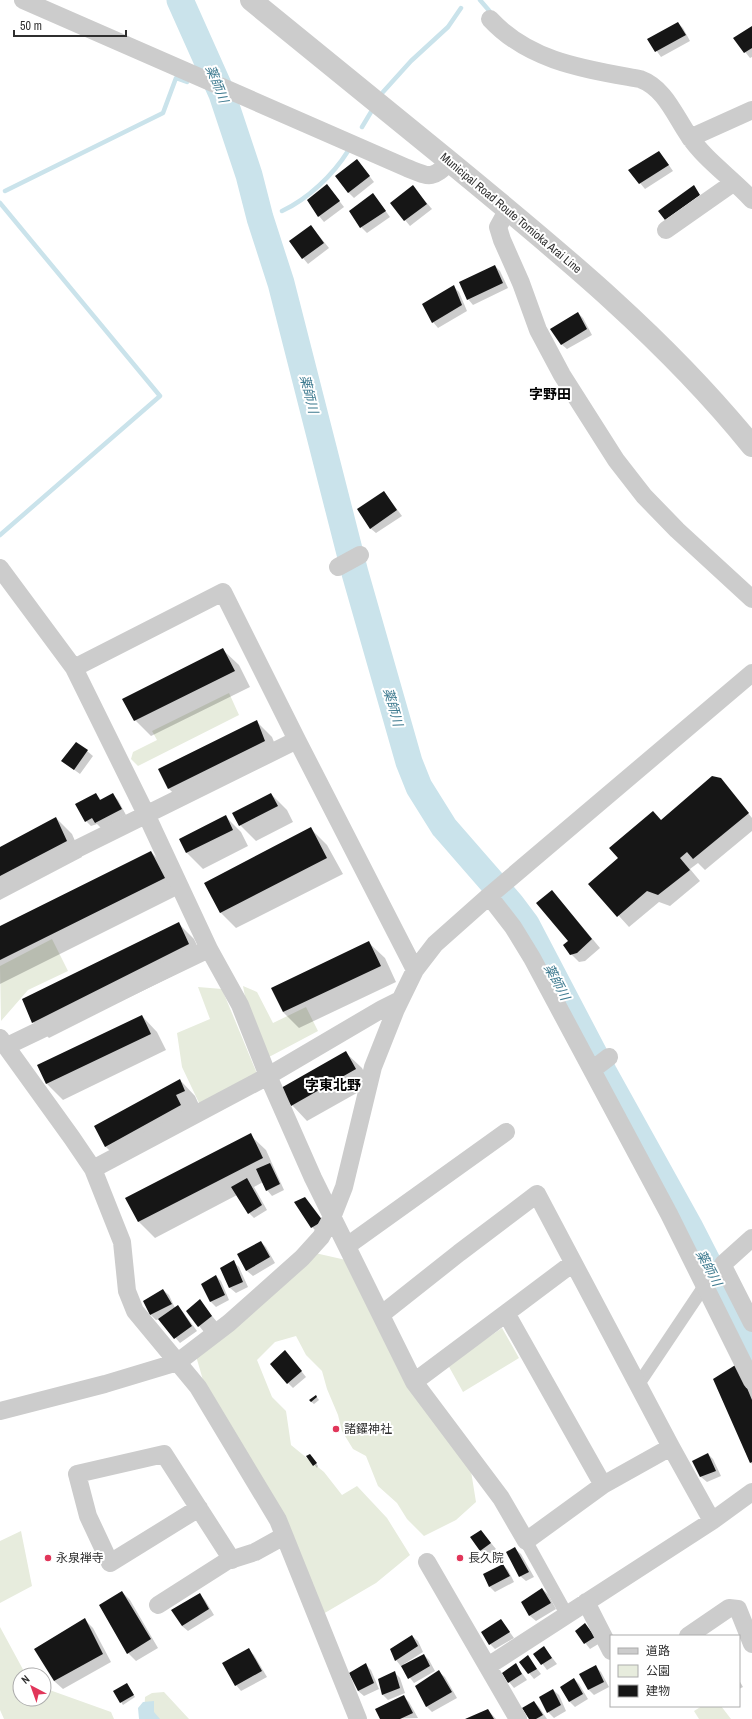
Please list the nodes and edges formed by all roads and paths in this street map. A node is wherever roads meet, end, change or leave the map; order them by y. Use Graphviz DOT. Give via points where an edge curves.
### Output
graph roads {
  1 [pos="23,0"];
  2 [pos="251,0"];
  3 [pos="490,20"];
  4 [pos="752,110"];
  5 [pos="690,138"];
  6 [pos="450,162"];
  7 [pos="733,183"];
  8 [pos="752,200"];
  9 [pos="508,209"];
  10 [pos="666,230"];
  11 [pos="752,446"];
  12 [pos="360,555"];
  13 [pos="338,567"];
  14 [pos="0,568"];
  15 [pos="752,599"];
  16 [pos="74,668"];
  17 [pos="752,673"];
  18 [pos="297,740"];
  19 [pos="146,814"];
  20 [pos="0,887"];
  21 [pos="489,896"];
  22 [pos="209,949"];
  23 [pos="415,970"];
  24 [pos="400,1000"];
  25 [pos="3,1042"];
  26 [pos="609,1057"];
  27 [pos="592,1070"];
  28 [pos="268,1076"];
  29 [pos="506,1132"];
  30 [pos="93,1169"];
  31 [pos="333,1215"];
  32 [pos="752,1238"];
  33 [pos="347,1246"];
  34 [pos="573,1262"];
  35 [pos="705,1285"];
  36 [pos="506,1313"];
  37 [pos="382,1314"];
  38 [pos="752,1323"];
  39 [pos="178,1362"];
  40 [pos="752,1381"];
  41 [pos="414,1382"];
  42 [pos="638,1385"];
  43 [pos="0,1411"];
  44 [pos="671,1447"];
  45 [pos="603,1486"];
  46 [pos="752,1492"];
  47 [pos="199,1508"];
  48 [pos="712,1521"];
  49 [pos="284,1536"];
  50 [pos="526,1541"];
  51 [pos="232,1560"];
  52 [pos="427,1562"];
  53 [pos="586,1602"];
  54 [pos="158,1605"];
  55 [pos="567,1615"];
  56 [pos="689,1635"];
  57 [pos="752,1644"];
  58 [pos="610,1649"];
  59 [pos="488,1666"];
  60 [pos="358,1719"];
  61 [pos="518,1719"];
  1 -- 6 [label="street" via="428,176 437,175"];
  2 -- 6 [label="street, Municipal Road Route Tomioka Arai Line"];
  3 -- 5 [label="street" via="503,34 534,52 565,63 649,82 671,108"];
  4 -- 5 [label="street"];
  5 -- 7 [label="street"];
  6 -- 9 [label="street, Municipal Road Route Tomioka Arai Line"];
  7 -- 8 [label="street"];
  7 -- 10 [label="street"];
  9 -- 11 [label="street, Municipal Road Route Tomioka Arai Line" via="619,304 698,384"];
  9 -- 15 [label="street" via="498,227 502,240 538,330 562,375 616,460 644,496"];
  12 -- 13 [label="street"];
  14 -- 16 [label="street"];
  16 -- 18 [label="street" via="223,592"];
  16 -- 19 [label="street"];
  17 -- 21 [label="street"];
  18 -- 19 [label="street"];
  18 -- 23 [label="street"];
  19 -- 20 [label="street"];
  19 -- 22 [label="street"];
  21 -- 23 [label="street" via="435,944"];
  21 -- 27 [label="street" via="526,948"];
  22 -- 25 [label="street"];
  22 -- 28 [label="street" via="240,1005"];
  23 -- 24 [label="street"];
  24 -- 28 [label="street"];
  24 -- 31 [label="street" via="373,1067 344,1187"];
  25 -- 30 [label="street"];
  26 -- 27 [label="street"];
  27 -- 35 [label="street"];
  28 -- 30 [label="street"];
  28 -- 31 [label="street" via="313,1178"];
  29 -- 33 [label="street"];
  30 -- 39 [label="street" via="122,1242 127,1291 131,1303"];
  31 -- 33 [label="street"];
  31 -- 39 [label="street" via="321,1237 302,1258 235,1318"];
  32 -- 38 [label="street" via="723,1265"];
  33 -- 37 [label="street"];
  34 -- 36 [label="street"];
  34 -- 37 [label="street" via="537,1194"];
  34 -- 42 [label="street"];
  35 -- 40 [label="street"];
  35 -- 42 [label="street"];
  36 -- 41 [label="street"];
  36 -- 45 [label="street"];
  37 -- 41 [label="street"];
  39 -- 43 [label="street"];
  39 -- 49 [label="street" via="198,1387 278,1520"];
  41 -- 50 [label="street" via="501,1498"];
  42 -- 44 [label="street"];
  44 -- 45 [label="street"];
  44 -- 48 [label="street"];
  45 -- 50 [label="street"];
  46 -- 48 [label="street"];
  47 -- 47 [label="street" via="164,1454 78,1474 88,1516 110,1563"];
  47 -- 51 [label="street"];
  48 -- 53 [label="street"];
  49 -- 51 [label="street"];
  49 -- 60 [label="street"];
  50 -- 55 [label="street"];
  51 -- 54 [label="street"];
  52 -- 59 [label="street"];
  53 -- 55 [label="street"];
  53 -- 58 [label="street"];
  55 -- 59 [label="street"];
  56 -- 57 [label="street" via="728,1608 738,1609"];
  59 -- 61 [label="street"];
}
